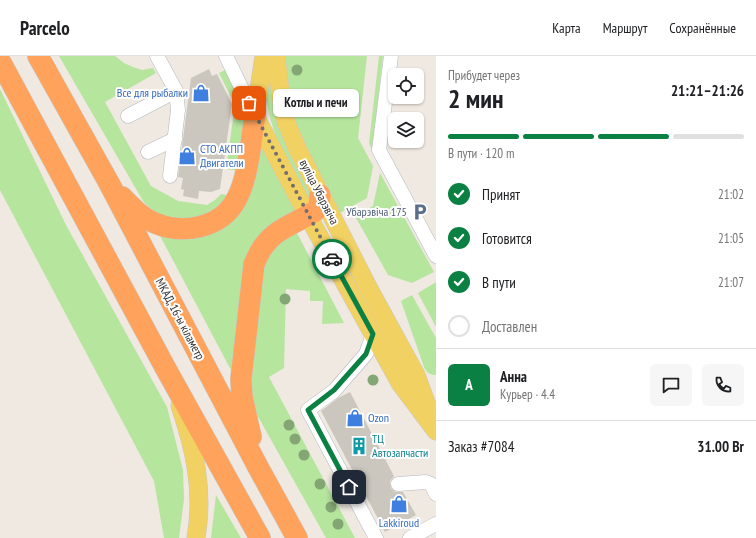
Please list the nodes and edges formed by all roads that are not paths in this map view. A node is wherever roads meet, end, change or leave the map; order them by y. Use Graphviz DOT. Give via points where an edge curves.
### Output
graph roads {
  1 [pos="38,56"];
  2 [pos="157,56"];
  3 [pos="226,56"];
  4 [pos="264,56"];
  5 [pos="276,56"];
  6 [pos="391,56"];
  7 [pos="0,61"];
  8 [pos="176,91"];
  9 [pos="128,116"];
  10 [pos="255,116"];
  11 [pos="174,139"];
  12 [pos="148,152"];
  13 [pos="170,176"];
  14 [pos="109,183"];
  15 [pos="320,195"];
  16 [pos="308,216"];
  17 [pos="436,256"];
  18 [pos="373,334"];
  19 [pos="166,370"];
  20 [pos="436,430"];
  21 [pos="258,467"];
  22 [pos="398,484"];
  23 [pos="436,494"];
  24 [pos="436,524"];
  25 [pos="196,538"];
  26 [pos="260,538"];
  27 [pos="297,538"];
  28 [pos="376,538"];
  29 [pos="410,538"];
  1 -- 14 [label="highway, МКАД, 16-ы кіламетр"];
  2 -- 8 [label="street"];
  3 -- 10 [label="street"];
  4 -- 10 [label="main road"];
  5 -- 15 [label="main road, вуліца Убарэвіча" via="286,122"];
  6 -- 17 [label="street" via="379,150"];
  7 -- 19 [label="highway"];
  8 -- 9 [label="street"];
  8 -- 11 [label="street" via="178,110"];
  10 -- 14 [label="highway" via="245,175 237,200 228,211 210,223 185,229 154,223 137,212"];
  10 -- 16 [label="main road, вуліца Убарэвіча"];
  11 -- 12 [label="street"];
  11 -- 13 [label="street"];
  14 -- 21 [label="highway, МКАД, 16-ы кіламетр"];
  15 -- 16 [label="highway" via="319,207"];
  15 -- 20 [label="main road, вуліца Убарэвіча" via="416,375"];
  16 -- 18 [label="main road, вуліца Убарэвіча"];
  16 -- 21 [label="highway" via="270,238 254,264 241,379 243,404"];
  18 -- 20 [label="main road, вуліца Убарэвіча" via="400,383"];
  18 -- 28 [label="street" via="366,354 334,390 308,410 365,507"];
  19 -- 25 [label="main road" via="196,462 200,499"];
  19 -- 26 [label="highway"];
  21 -- 27 [label="highway, МКАД, 16-ы кіламетр"];
  22 -- 23 [label="street" via="426,482 431,484"];
  24 -- 29 [label="street"];
}
